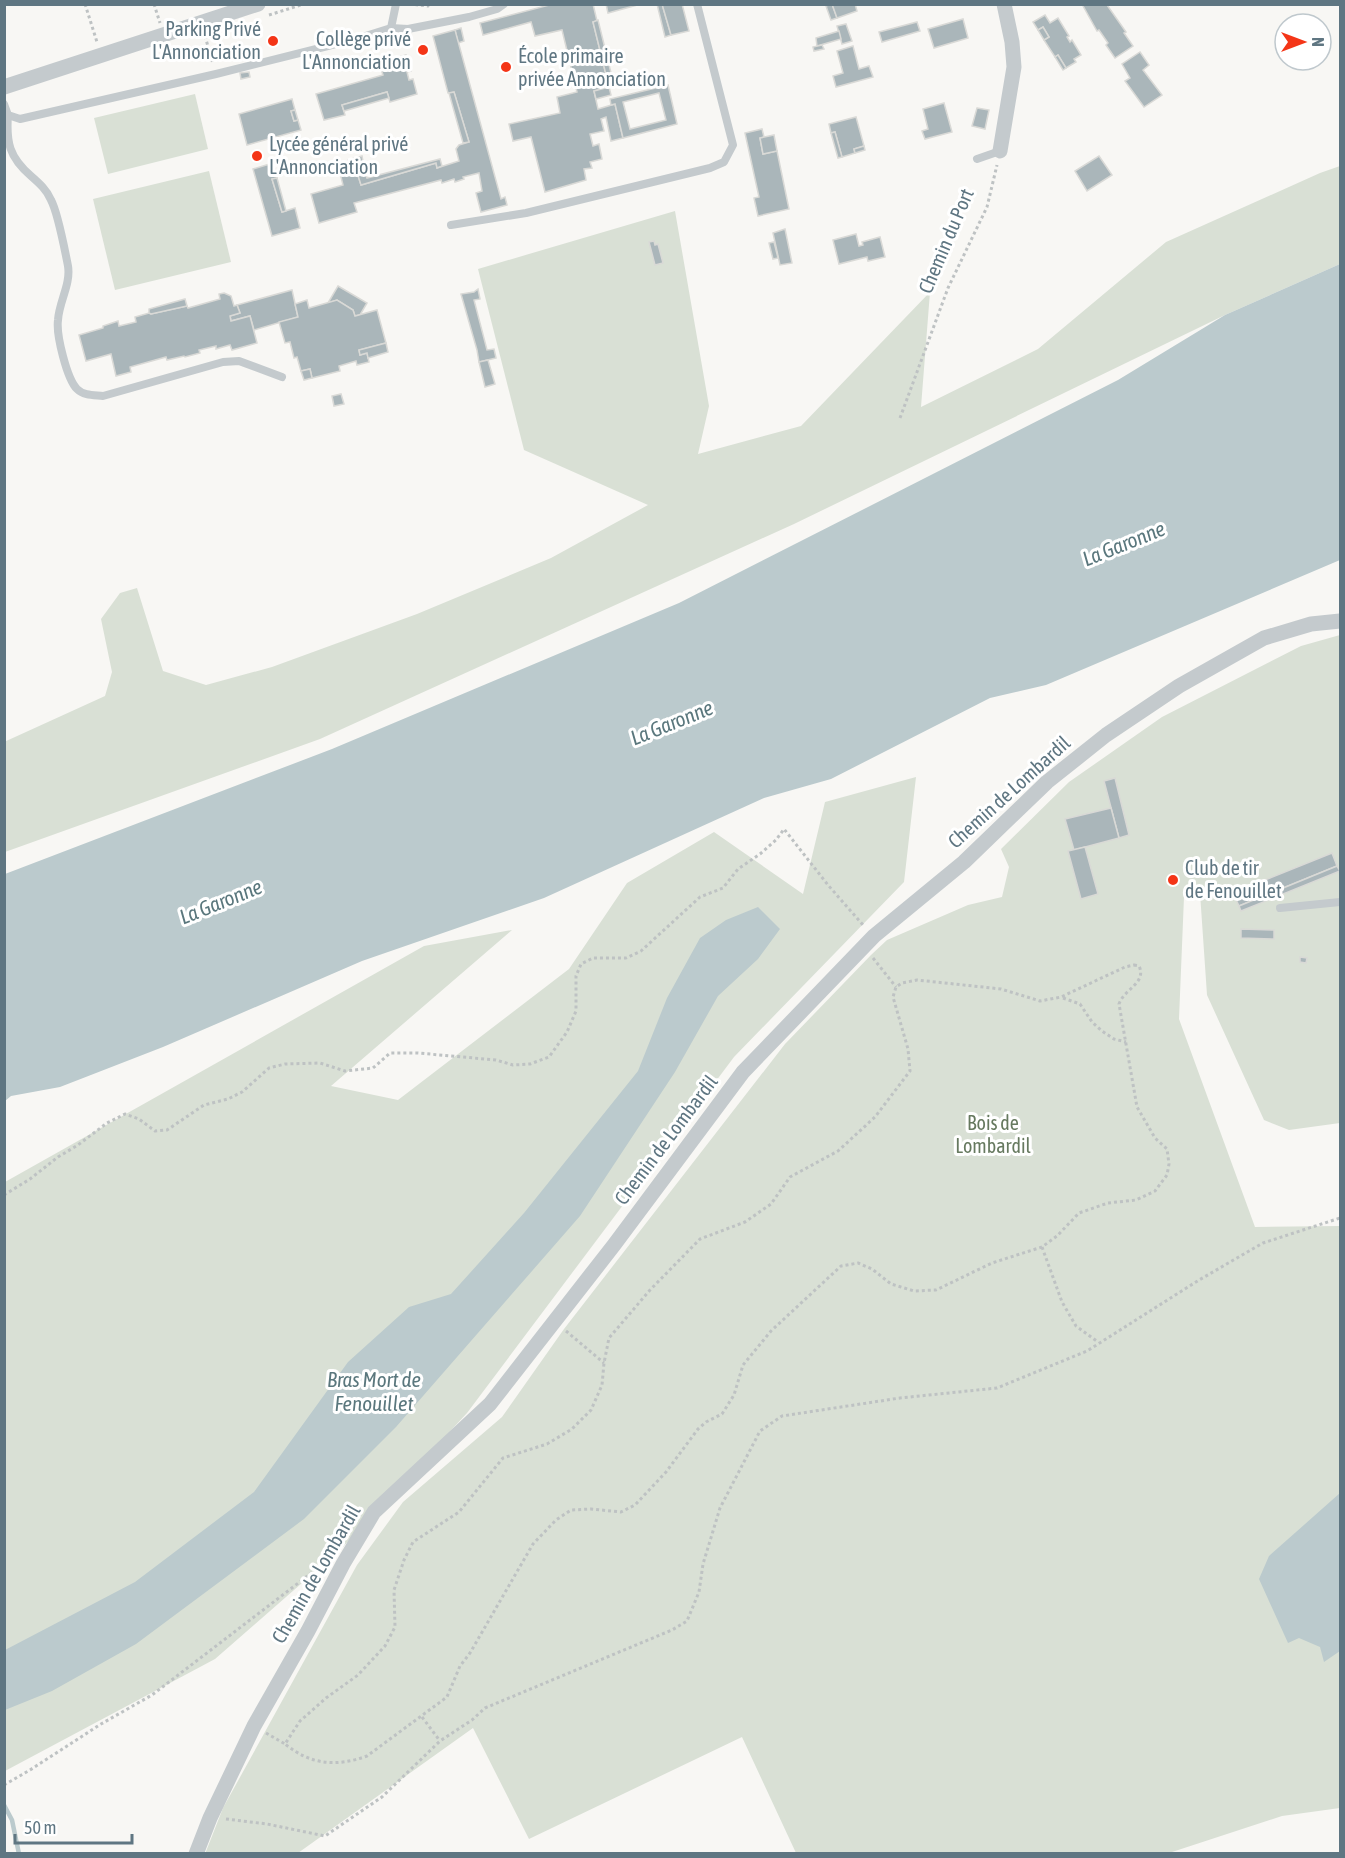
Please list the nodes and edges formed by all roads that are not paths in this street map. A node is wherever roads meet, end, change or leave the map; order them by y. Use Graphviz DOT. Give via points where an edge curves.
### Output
graph roads {
  1 [pos="258,4"];
  2 [pos="396,4"];
  3 [pos="504,4"];
  4 [pos="697,4"];
  5 [pos="1004,4"];
  6 [pos="230,9"];
  7 [pos="391,28"];
  8 [pos="4,87"];
  9 [pos="4,104"];
  10 [pos="8,115"];
  11 [pos="1000,151"];
  12 [pos="977,159"];
  13 [pos="451,225"];
  14 [pos="282,377"];
  15 [pos="1341,621"];
  16 [pos="1341,902"];
  17 [pos="1280,908"];
  18 [pos="196,1854"];
  1 -- 6 [label="street"];
  2 -- 7 [label="lane"];
  3 -- 7 [label="lane" via="458,20 408,29"];
  4 -- 13 [label="lane" via="733,145 724,162 526,213"];
  5 -- 11 [label="street" via="1014,67"];
  6 -- 8 [label="street"];
  7 -- 10 [label="lane" via="87,105 20,119"];
  9 -- 10 [label="lane"];
  10 -- 14 [label="lane" via="7,137 12,155 52,200 68,269 57,331 71,380 79,390 103,396 238,361"];
  11 -- 12 [label="lane"];
  15 -- 18 [label="street, Chemin de Lombardil" via="1311,624 1264,638 1179,686 1106,735 1047,782 964,862 869,941 743,1072 490,1404 374,1512 254,1726"];
  16 -- 17 [label="lane"];
}
